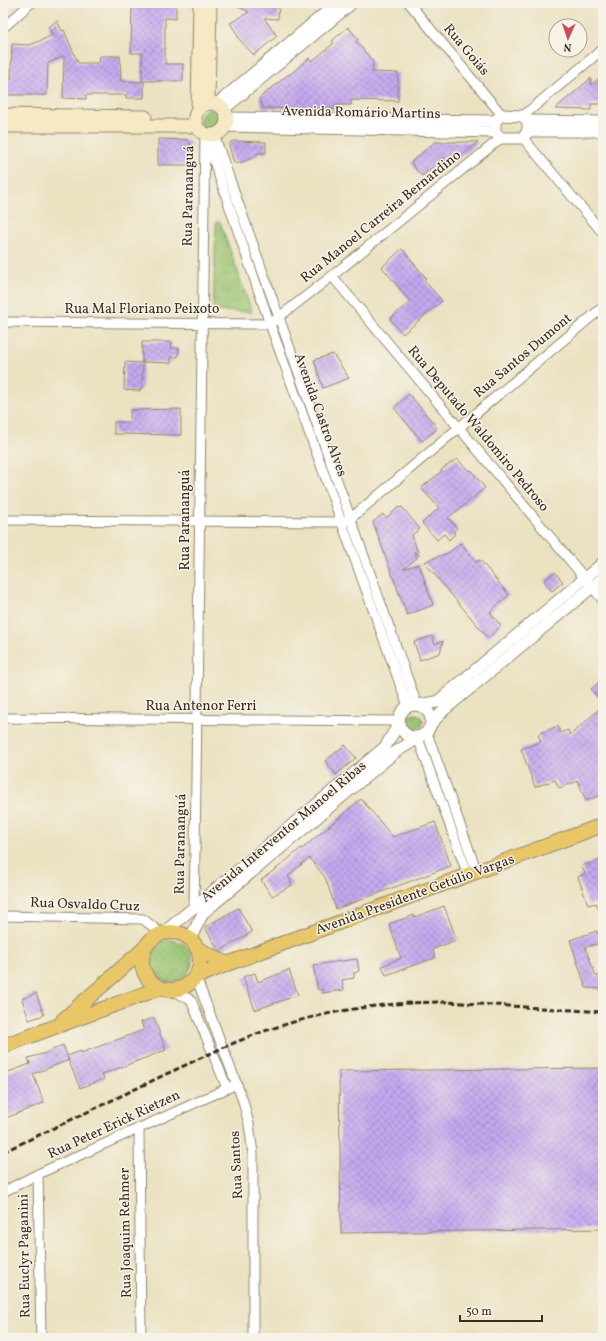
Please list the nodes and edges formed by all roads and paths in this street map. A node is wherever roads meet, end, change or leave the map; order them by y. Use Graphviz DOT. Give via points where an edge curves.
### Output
graph roads {
  1 [pos="32,3"];
  2 [pos="200,3"];
  3 [pos="210,3"];
  4 [pos="337,3"];
  5 [pos="352,3"];
  6 [pos="409,3"];
  7 [pos="3,28"];
  8 [pos="308,33"];
  9 [pos="603,48"];
  10 [pos="3,116"];
  11 [pos="211,118"];
  12 [pos="603,122"];
  13 [pos="3,126"];
  14 [pos="498,126"];
  15 [pos="525,127"];
  16 [pos="603,131"];
  17 [pos="603,233"];
  18 [pos="332,276"];
  19 [pos="603,307"];
  20 [pos="278,318"];
  21 [pos="3,322"];
  22 [pos="201,324"];
  23 [pos="270,324"];
  24 [pos="309,419"];
  25 [pos="459,428"];
  26 [pos="3,520"];
  27 [pos="346,521"];
  28 [pos="198,522"];
  29 [pos="603,563"];
  30 [pos="603,578"];
  31 [pos="585,579"];
  32 [pos="592,588"];
  33 [pos="603,600"];
  34 [pos="385,613"];
  35 [pos="375,616"];
  36 [pos="412,706"];
  37 [pos="3,718"];
  38 [pos="198,720"];
  39 [pos="398,723"];
  40 [pos="425,732"];
  41 [pos="330,800"];
  42 [pos="603,825"];
  43 [pos="473,874"];
  44 [pos="194,906"];
  45 [pos="3,916"];
  46 [pos="162,934"];
  47 [pos="194,944"];
  48 [pos="146,947"];
  49 [pos="227,964"];
  50 [pos="196,977"];
  51 [pos="166,989"];
  52 [pos="56,1026"];
  53 [pos="3,1046"];
  54 [pos="237,1084"];
  55 [pos="227,1088"];
  56 [pos="139,1128"];
  57 [pos="38,1174"];
  58 [pos="3,1192"];
  59 [pos="41,1338"];
  60 [pos="141,1338"];
  61 [pos="253,1338"];
  1 -- 7 [label="street"];
  2 -- 11 [label="main road, Avenida Castro Alves"];
  3 -- 11 [label="main road, Avenida Castro Alves"];
  4 -- 8 [label="street"];
  5 -- 8 [label="street"];
  6 -- 14 [label="street, Rua Goiás"];
  8 -- 11 [label="street"];
  9 -- 15 [label="street"];
  10 -- 11 [label="main road, Avenida Romário Martins"];
  11 -- 13 [label="main road, Avenida Romário Martins"];
  11 -- 14 [label="street, Avenida Romário Martins"];
  11 -- 20 [label="street, Avenida Castro Alves"];
  11 -- 22 [label="street, Rua Parananguá"];
  11 -- 23 [label="street, Avenida Castro Alves"];
  12 -- 15 [label="street"];
  14 -- 15 [label="street"];
  14 -- 15 [label="street"];
  14 -- 18 [label="street, Rua Manoel Carreira Bernardino"];
  15 -- 16 [label="street"];
  15 -- 17 [label="street"];
  18 -- 20 [label="street, Rua Manoel Carreira Bernardino"];
  18 -- 25 [label="street, Rua Deputado Waldomiro Pedroso"];
  19 -- 25 [label="street, Rua Santos Dumont"];
  20 -- 23 [label="street"];
  20 -- 24 [label="street, Avenida Castro Alves"];
  21 -- 22 [label="street, Rua Mal Floriano Peixoto"];
  22 -- 23 [label="street, Rua Mal Floriano Peixoto"];
  22 -- 28 [label="street, Rua Parananguá"];
  23 -- 24 [label="street, Avenida Castro Alves"];
  24 -- 27 [label="street, Avenida Castro Alves"];
  25 -- 27 [label="street, Rua Santos Dumont"];
  25 -- 31 [label="street, Rua Deputado Waldomiro Pedroso"];
  26 -- 28 [label="street"];
  27 -- 28 [label="street"];
  27 -- 34 [label="street, Avenida Castro Alves"];
  27 -- 35 [label="street, Avenida Castro Alves"];
  28 -- 38 [label="street, Rua Parananguá"];
  29 -- 31 [label="street"];
  30 -- 32 [label="street, Avenida Interventor Manoel Ribas"];
  31 -- 32 [label="street, Rua Deputado Waldomiro Pedroso"];
  31 -- 36 [label="street" via="437,702"];
  32 -- 33 [label="street, Rua Deputado Waldomiro Pedroso"];
  32 -- 40 [label="street, Avenida Interventor Manoel Ribas" via="444,710"];
  34 -- 35 [label="street"];
  34 -- 36 [label="street, Avenida Castro Alves"];
  35 -- 36 [label="street, Avenida Castro Alves"];
  36 -- 39 [label="street" via="401,712"];
  36 -- 40 [label="street" via="423,707 431,718"];
  37 -- 38 [label="street, Rua Antenor Ferri"];
  38 -- 39 [label="street, Rua Antenor Ferri"];
  38 -- 44 [label="street, Rua Parananguá"];
  39 -- 40 [label="street" via="401,731 411,738"];
  39 -- 41 [label="street, Avenida Interventor Manoel Ribas" via="385,747"];
  40 -- 41 [label="street, Avenida Interventor Manoel Ribas"];
  40 -- 43 [label="street"];
  41 -- 44 [label="street, Avenida Interventor Manoel Ribas"];
  41 -- 47 [label="street, Avenida Interventor Manoel Ribas" via="203,913"];
  42 -- 43 [label="main road, Avenida Presidente Getúlio Vargas"];
  43 -- 49 [label="main road, Avenida Presidente Getúlio Vargas"];
  44 -- 46 [label="street, Avenida Interventor Manoel Ribas"];
  45 -- 46 [label="street, Rua Osvaldo Cruz" via="143,919"];
  46 -- 47 [label="main road" via="174,932 185,936"];
  46 -- 48 [label="main road"];
  47 -- 49 [label="main road"];
  47 -- 50 [label="main road" via="200,959"];
  48 -- 51 [label="main road" via="142,958 144,971 150,981"];
  48 -- 52 [label="main road"];
  49 -- 50 [label="main road, Avenida Presidente Getúlio Vargas"];
  50 -- 51 [label="main road" via="183,988"];
  50 -- 54 [label="street, Rua Santos"];
  51 -- 52 [label="main road"];
  51 -- 55 [label="street" via="191,1000"];
  52 -- 53 [label="main road"];
  54 -- 55 [label="street, Rua Peter Erick Rietzen"];
  54 -- 61 [label="street, Rua Santos" via="246,1109 253,1154"];
  55 -- 56 [label="street, Rua Peter Erick Rietzen"];
  56 -- 57 [label="street, Rua Peter Erick Rietzen"];
  56 -- 60 [label="street, Rua Joaquim Rehmer"];
  57 -- 58 [label="street, Rua Peter Erick Rietzen"];
  57 -- 59 [label="street, Rua Euclyr Paganini"];
}
